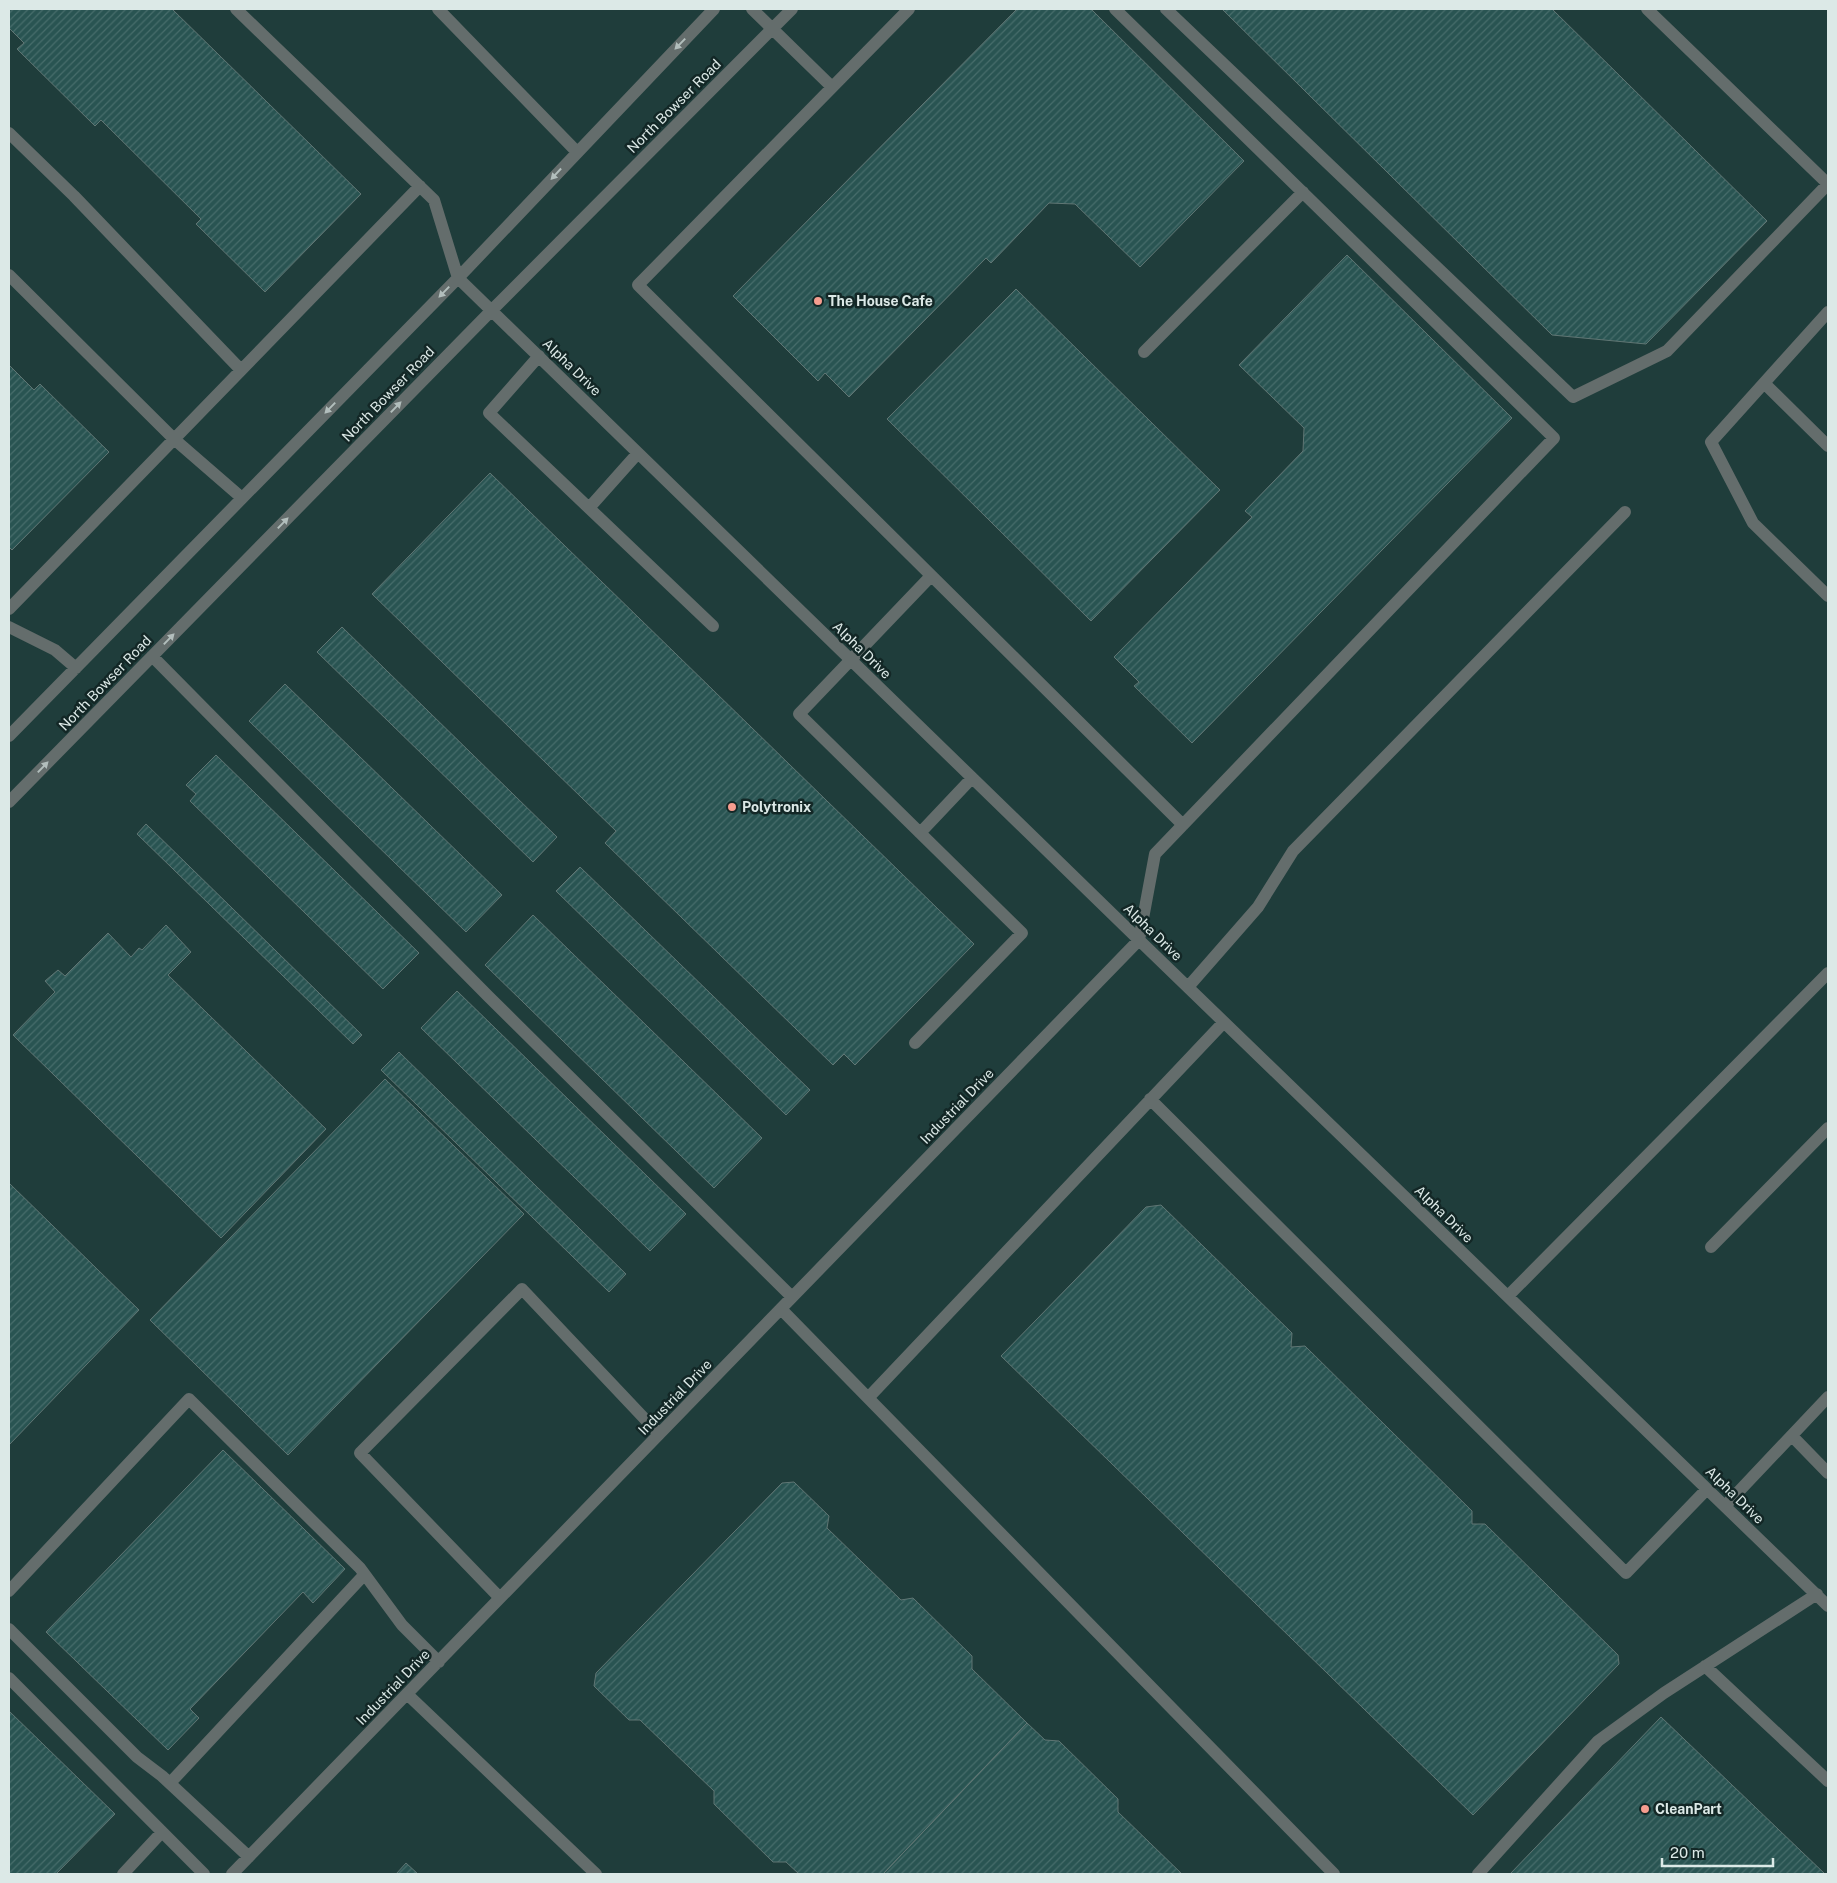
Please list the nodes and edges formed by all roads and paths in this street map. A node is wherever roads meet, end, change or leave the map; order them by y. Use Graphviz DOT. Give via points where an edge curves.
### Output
graph roads {
  1 [pos="236,9"];
  2 [pos="438,9"];
  3 [pos="714,9"];
  4 [pos="752,9"];
  5 [pos="792,9"];
  6 [pos="909,9"];
  7 [pos="1115,9"];
  8 [pos="1166,9"];
  9 [pos="1647,9"];
  10 [pos="772,29"];
  11 [pos="832,87"];
  12 [pos="9,133"];
  13 [pos="578,152"];
  14 [pos="420,186"];
  15 [pos="1303,192"];
  16 [pos="9,275"];
  17 [pos="458,278"];
  18 [pos="492,310"];
  19 [pos="1828,312"];
  20 [pos="1144,352"];
  21 [pos="539,356"];
  22 [pos="241,370"];
  23 [pos="1764,383"];
  24 [pos="174,439"];
  25 [pos="1828,446"];
  26 [pos="638,453"];
  27 [pos="242,498"];
  28 [pos="589,508"];
  29 [pos="1625,512"];
  30 [pos="931,576"];
  31 [pos="1828,596"];
  32 [pos="9,609"];
  33 [pos="714,626"];
  34 [pos="9,627"];
  35 [pos="152,656"];
  36 [pos="852,661"];
  37 [pos="76,668"];
  38 [pos="9,736"];
  39 [pos="972,778"];
  40 [pos="9,802"];
  41 [pos="1183,825"];
  42 [pos="920,833"];
  43 [pos="1139,940"];
  44 [pos="1828,973"];
  45 [pos="1188,988"];
  46 [pos="1224,1022"];
  47 [pos="915,1043"];
  48 [pos="1150,1100"];
  49 [pos="1828,1128"];
  50 [pos="1711,1247"];
  51 [pos="1508,1296"];
  52 [pos="792,1297"];
  53 [pos="781,1309"];
  54 [pos="1828,1397"];
  55 [pos="868,1398"];
  56 [pos="659,1434"];
  57 [pos="1792,1436"];
  58 [pos="1828,1473"];
  59 [pos="1707,1489"];
  60 [pos="1725,1506"];
  61 [pos="364,1575"];
  62 [pos="9,1591"];
  63 [pos="1817,1594"];
  64 [pos="500,1598"];
  65 [pos="1828,1606"];
  66 [pos="9,1628"];
  67 [pos="439,1662"];
  68 [pos="1706,1666"];
  69 [pos="9,1678"];
  70 [pos="407,1694"];
  71 [pos="1828,1781"];
  72 [pos="170,1784"];
  73 [pos="162,1832"];
  74 [pos="249,1857"];
  75 [pos="123,1874"];
  76 [pos="204,1874"];
  77 [pos="232,1874"];
  78 [pos="596,1874"];
  79 [pos="1334,1874"];
  80 [pos="1478,1874"];
  1 -- 14 [label="street"];
  2 -- 13 [label="street"];
  3 -- 13 [label="street, one-way"];
  4 -- 10 [label="street"];
  5 -- 10 [label="street, North Bowser Road"];
  6 -- 11 [label="street"];
  7 -- 15 [label="street"];
  8 -- 9 [label="street" via="1573,397 1667,351 1828,184"];
  10 -- 11 [label="street"];
  10 -- 18 [label="street, North Bowser Road"];
  11 -- 30 [label="street" via="638,286"];
  12 -- 22 [label="street"];
  13 -- 17 [label="street, one-way"];
  14 -- 17 [label="street" via="434,200"];
  14 -- 22 [label="street"];
  15 -- 20 [label="street"];
  15 -- 41 [label="street" via="1554,438"];
  16 -- 24 [label="street"];
  17 -- 18 [label="street, Alpha Drive"];
  17 -- 27 [label="street, one-way"];
  18 -- 21 [label="street, Alpha Drive"];
  35 -- 18 [label="street, North Bowser Road, one-way"];
  19 -- 23 [label="street"];
  21 -- 26 [label="street, Alpha Drive"];
  21 -- 28 [label="street" via="488,412"];
  22 -- 24 [label="street"];
  23 -- 25 [label="street"];
  23 -- 31 [label="street" via="1711,442 1754,523"];
  24 -- 27 [label="street"];
  24 -- 32 [label="street"];
  26 -- 28 [label="street"];
  26 -- 36 [label="street, Alpha Drive"];
  27 -- 37 [label="street"];
  28 -- 33 [label="street"];
  29 -- 45 [label="street" via="1293,851 1258,907"];
  30 -- 36 [label="street"];
  30 -- 41 [label="street"];
  34 -- 37 [label="street" via="56,650"];
  40 -- 35 [label="street, North Bowser Road, one-way"];
  35 -- 52 [label="street"];
  36 -- 39 [label="street, Alpha Drive"];
  36 -- 42 [label="street" via="799,714"];
  37 -- 38 [label="street"];
  39 -- 42 [label="street"];
  39 -- 43 [label="street, Alpha Drive"];
  41 -- 43 [label="street" via="1155,854"];
  42 -- 47 [label="street" via="1022,933"];
  43 -- 45 [label="street, Alpha Drive"];
  43 -- 52 [label="street, Industrial Drive"];
  44 -- 51 [label="street"];
  45 -- 46 [label="street, Alpha Drive"];
  46 -- 48 [label="street"];
  46 -- 51 [label="street, Alpha Drive"];
  48 -- 55 [label="street"];
  48 -- 59 [label="street" via="1626,1573"];
  49 -- 50 [label="street"];
  51 -- 59 [label="street, Alpha Drive"];
  52 -- 53 [label="street, Industrial Drive"];
  53 -- 55 [label="street"];
  53 -- 56 [label="street, Industrial Drive"];
  54 -- 57 [label="street"];
  55 -- 79 [label="street"];
  56 -- 64 [label="street, Industrial Drive"];
  56 -- 64 [label="street" via="522,1289 360,1453"];
  57 -- 58 [label="street"];
  57 -- 60 [label="street"];
  59 -- 60 [label="street, Alpha Drive"];
  60 -- 63 [label="street, Alpha Drive"];
  61 -- 62 [label="street" via="189,1399"];
  61 -- 67 [label="street" via="402,1625"];
  61 -- 72 [label="street"];
  63 -- 65 [label="street, Alpha Drive"];
  63 -- 68 [label="street"];
  64 -- 67 [label="street, Industrial Drive"];
  66 -- 72 [label="street" via="137,1757"];
  67 -- 70 [label="street, Industrial Drive"];
  68 -- 71 [label="street"];
  68 -- 80 [label="street" via="1598,1741"];
  69 -- 73 [label="street"];
  70 -- 74 [label="street, Industrial Drive"];
  70 -- 78 [label="street"];
  72 -- 74 [label="street"];
  73 -- 75 [label="street"];
  73 -- 76 [label="street"];
  74 -- 77 [label="street, Industrial Drive"];
}
